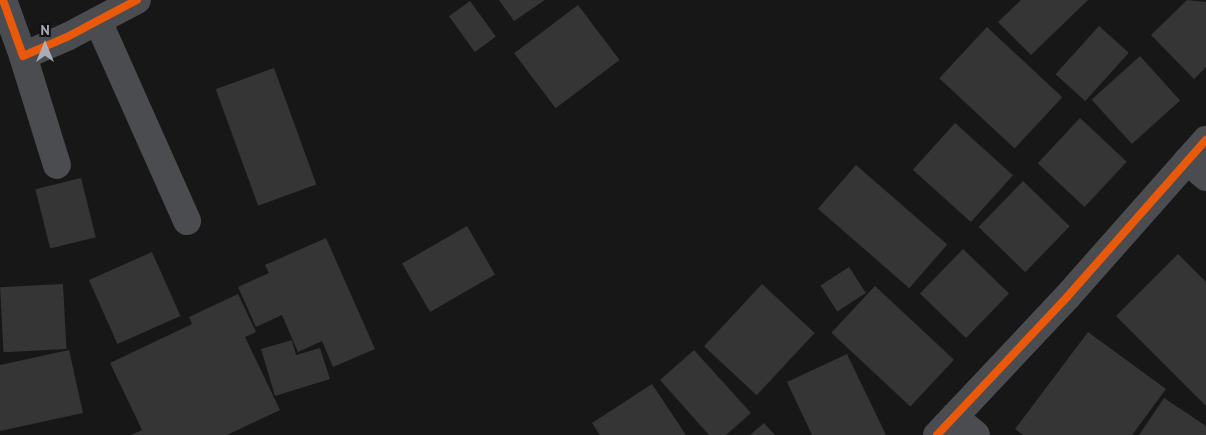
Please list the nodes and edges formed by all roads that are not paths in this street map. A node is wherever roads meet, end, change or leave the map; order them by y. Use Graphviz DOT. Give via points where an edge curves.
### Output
graph roads {
  1 [pos="3,0"];
  2 [pos="137,0"];
  3 [pos="98,21"];
  4 [pos="23,56"];
  5 [pos="1206,140"];
  6 [pos="57,166"];
  7 [pos="1196,169"];
  8 [pos="187,221"];
  9 [pos="946,426"];
  10 [pos="976,435"];
  1 -- 4 [label="street"];
  2 -- 3 [label="street"];
  3 -- 4 [label="street"];
  3 -- 8 [label="street"];
  4 -- 6 [label="street"];
  5 -- 7 [label="street"];
  7 -- 9 [label="street" via="1067,297"];
  9 -- 10 [label="street"];
}
